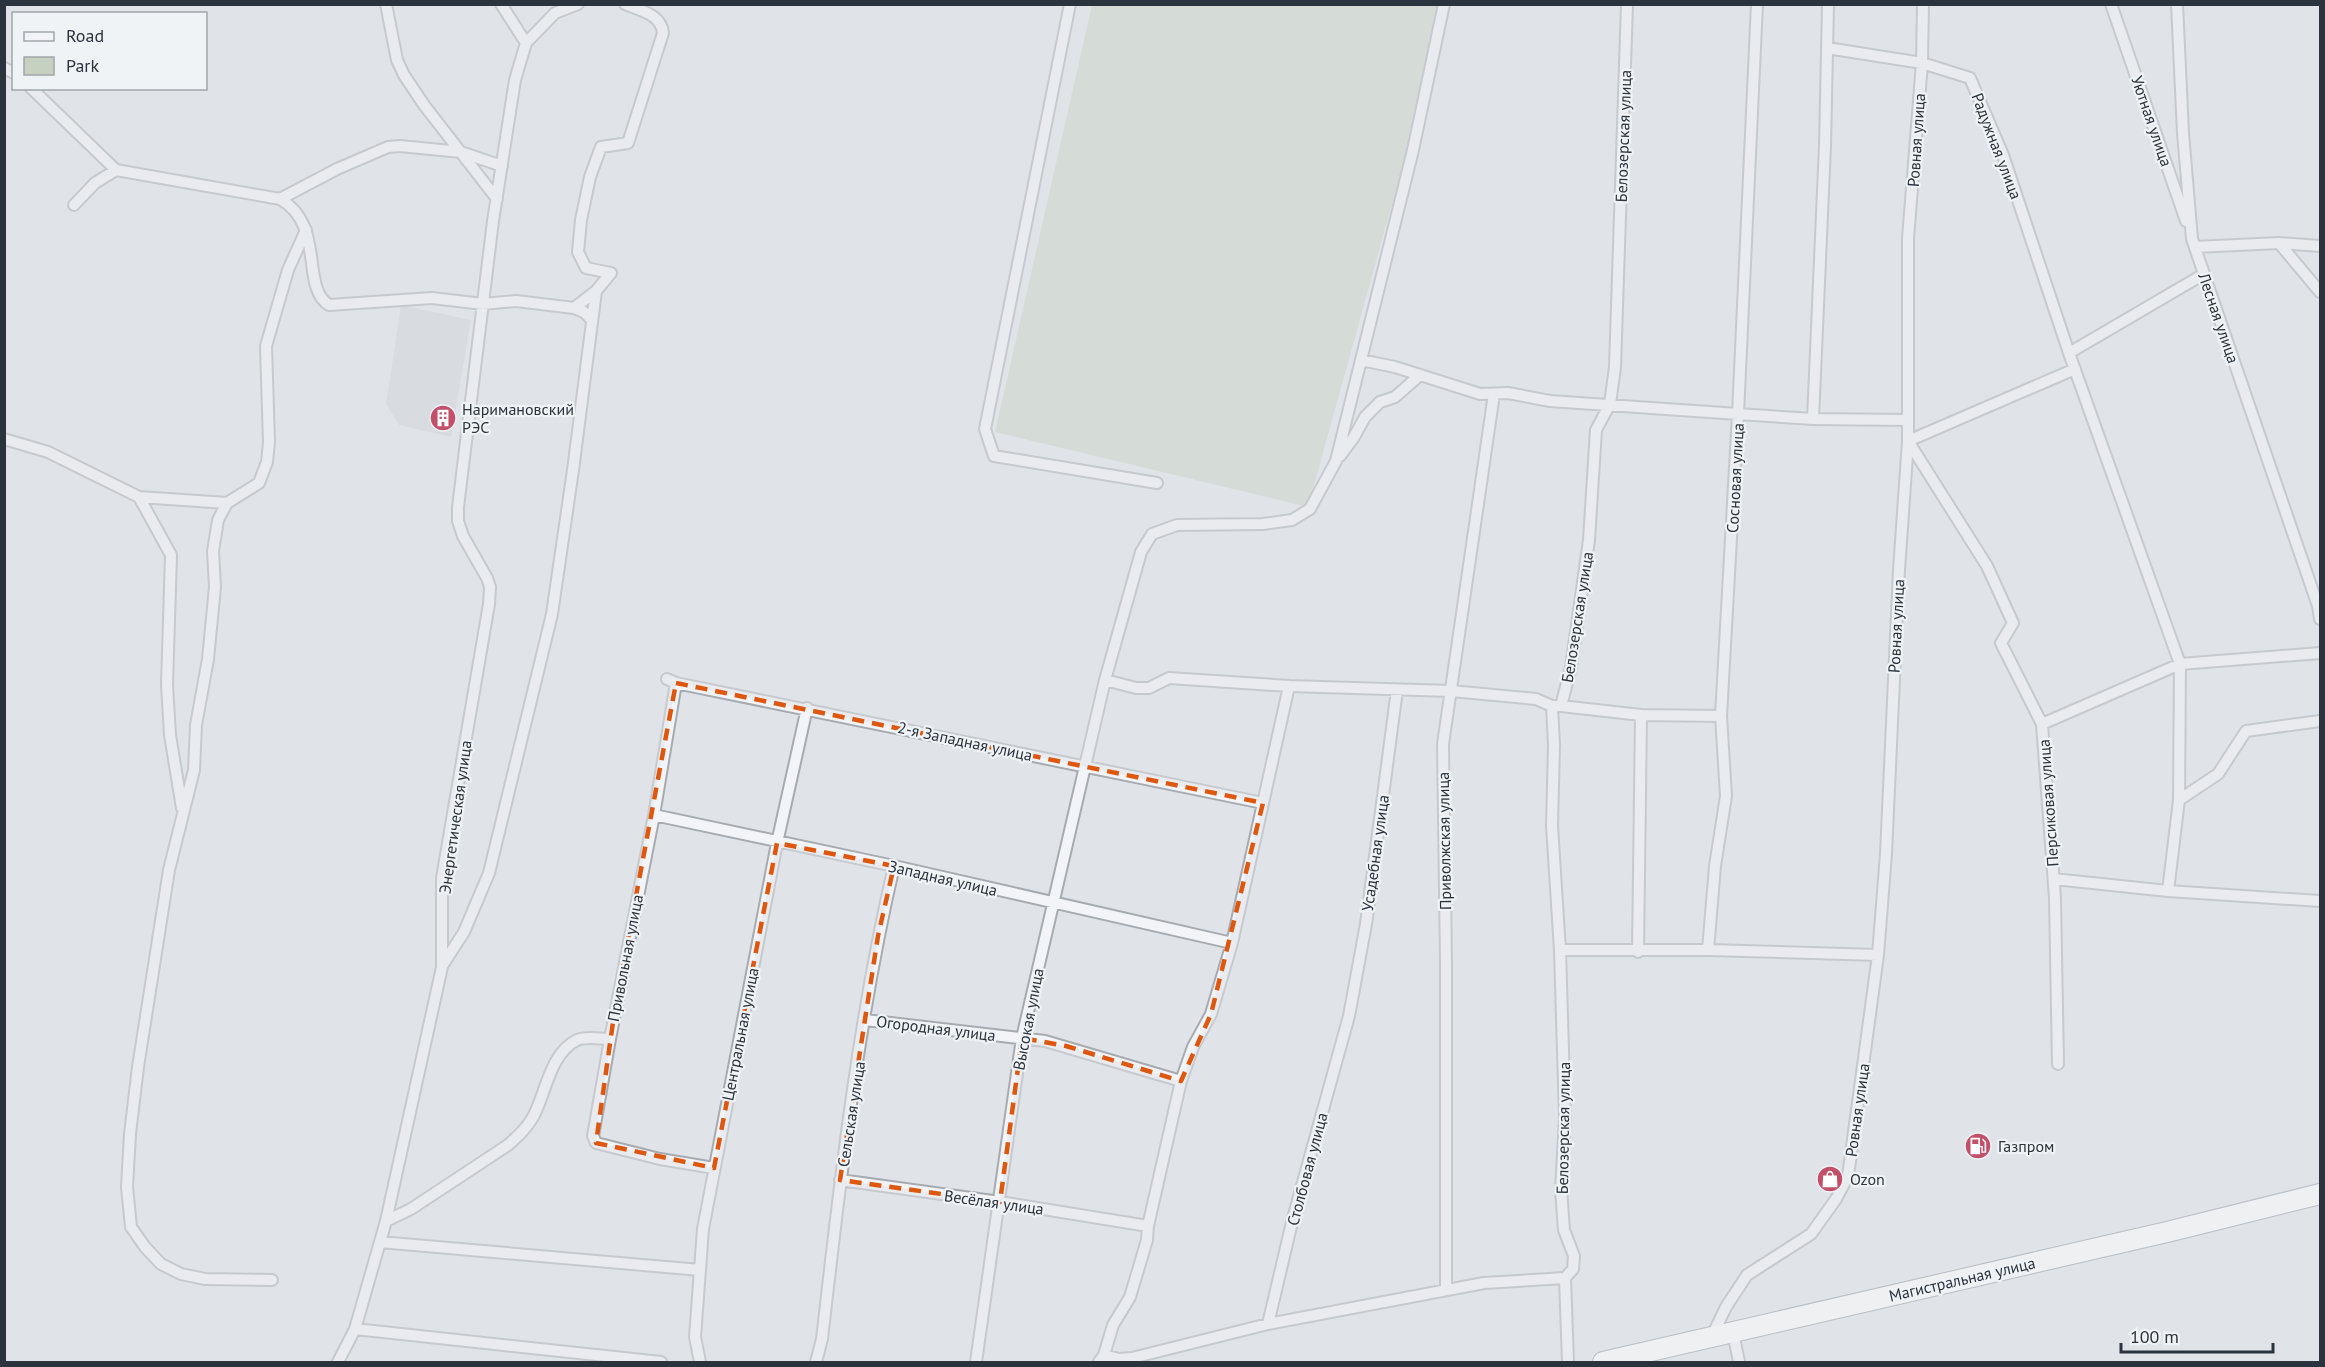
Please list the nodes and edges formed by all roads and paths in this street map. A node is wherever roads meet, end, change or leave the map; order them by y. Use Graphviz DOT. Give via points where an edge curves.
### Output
graph roads {
  1 [pos="386,4"];
  2 [pos="501,4"];
  3 [pos="578,4"];
  4 [pos="625,4"];
  5 [pos="1070,4"];
  6 [pos="1444,4"];
  7 [pos="1628,4"];
  8 [pos="1757,4"];
  9 [pos="1828,4"];
  10 [pos="1923,4"];
  11 [pos="2111,4"];
  12 [pos="2177,4"];
  13 [pos="526,44"];
  14 [pos="1827,48"];
  15 [pos="1922,63"];
  16 [pos="33,90"];
  17 [pos="461,152"];
  18 [pos="502,165"];
  19 [pos="116,170"];
  20 [pos="280,199"];
  21 [pos="497,199"];
  22 [pos="74,205"];
  23 [pos="306,230"];
  24 [pos="2194,243"];
  25 [pos="2279,243"];
  26 [pos="2320,246"];
  27 [pos="2204,274"];
  28 [pos="596,291"];
  29 [pos="2320,292"];
  30 [pos="483,304"];
  31 [pos="574,308"];
  32 [pos="592,320"];
  33 [pos="2070,353"];
  34 [pos="1361,360"];
  35 [pos="2075,369"];
  36 [pos="1420,375"];
  37 [pos="1494,394"];
  38 [pos="1610,404"];
  39 [pos="1738,414"];
  40 [pos="1813,419"];
  41 [pos="1908,420"];
  42 [pos="4,439"];
  43 [pos="1908,441"];
  44 [pos="1336,461"];
  45 [pos="1157,483"];
  46 [pos="139,497"];
  47 [pos="226,503"];
  48 [pos="2319,603"];
  49 [pos="2320,619"];
  50 [pos="2320,653"];
  51 [pos="2180,664"];
  52 [pos="1105,680"];
  53 [pos="672,681"];
  54 [pos="1289,686"];
  55 [pos="1397,690"];
  56 [pos="1451,691"];
  57 [pos="1556,706"];
  58 [pos="807,708"];
  59 [pos="1641,715"];
  60 [pos="1721,716"];
  61 [pos="2320,721"];
  62 [pos="2042,724"];
  63 [pos="1084,766"];
  64 [pos="2179,800"];
  65 [pos="1263,802"];
  66 [pos="183,811"];
  67 [pos="654,815"];
  68 [pos="777,843"];
  69 [pos="894,867"];
  70 [pos="2054,879"];
  71 [pos="2169,891"];
  72 [pos="2320,901"];
  73 [pos="1052,902"];
  74 [pos="1232,944"];
  75 [pos="1560,950"];
  76 [pos="1708,950"];
  77 [pos="1638,952"];
  78 [pos="1878,955"];
  79 [pos="442,967"];
  80 [pos="1349,1016"];
  81 [pos="865,1020"];
  82 [pos="1022,1038"];
  83 [pos="610,1039"];
  84 [pos="2058,1064"];
  85 [pos="1181,1081"];
  86 [pos="714,1168"];
  87 [pos="840,1180"];
  88 [pos="2320,1194"];
  89 [pos="1000,1202"];
  90 [pos="386,1221"];
  91 [pos="1148,1226"];
  92 [pos="381,1242"];
  93 [pos="700,1270"];
  94 [pos="1565,1278"];
  95 [pos="272,1280"];
  96 [pos="1446,1290"];
  97 [pos="1268,1324"];
  98 [pos="355,1329"];
  99 [pos="1733,1332"];
  100 [pos="1712,1337"];
  101 [pos="1101,1359"];
  102 [pos="338,1362"];
  103 [pos="661,1362"];
  104 [pos="700,1362"];
  105 [pos="816,1362"];
  106 [pos="976,1362"];
  107 [pos="1569,1362"];
  108 [pos="1603,1362"];
  109 [pos="1739,1362"];
  1 -- 17 [label="street" via="397,60 404,75"];
  2 -- 13 [label="street"];
  3 -- 13 [label="street" via="555,13"];
  4 -- 28 [label="street" via="656,18 663,33 628,143 601,147 590,177 578,252 586,268 611,273"];
  5 -- 45 [label="street" via="985,429 994,456"];
  6 -- 34 [label="street"];
  7 -- 38 [label="street, Белозерская улица" via="1615,367"];
  8 -- 39 [label="street, Сосновая улица"];
  9 -- 14 [label="street"];
  10 -- 15 [label="street, Ровная улица"];
  11 -- 24 [label="street, Уютная улица"];
  12 -- 24 [label="street, Лесная улица" via="2183,133"];
  13 -- 18 [label="street, Энергетическая улица" via="515,80"];
  14 -- 15 [label="street, Радужная улица"];
  14 -- 40 [label="street"];
  15 -- 33 [label="street, Радужная улица" via="1970,78 2003,156"];
  15 -- 41 [label="street, Ровная улица" via="1908,238"];
  16 -- 19 [label="street"];
  17 -- 18 [label="street"];
  17 -- 20 [label="street" via="388,147"];
  17 -- 21 [label="street"];
  18 -- 21 [label="street, Энергетическая улица"];
  19 -- 20 [label="street"];
  19 -- 22 [label="street" via="95,183"];
  20 -- 23 [label="street" via="298,214"];
  21 -- 30 [label="street, Энергетическая улица"];
  23 -- 30 [label="street" via="319,296 329,305 432,298"];
  23 -- 47 [label="street" via="288,270 266,346 267,462 259,483"];
  24 -- 25 [label="street"];
  24 -- 27 [label="street, Лесная улица"];
  25 -- 26 [label="street"];
  25 -- 29 [label="street"];
  27 -- 33 [label="street"];
  27 -- 48 [label="street, Лесная улица"];
  28 -- 31 [label="street"];
  28 -- 32 [label="street"];
  30 -- 31 [label="street" via="516,301"];
  30 -- 79 [label="street, Энергетическая улица" via="458,521 487,578 489,604 442,878"];
  31 -- 32 [label="street"];
  32 -- 79 [label="street" via="552,614 489,873 464,932"];
  33 -- 35 [label="street"];
  34 -- 36 [label="street"];
  34 -- 44 [label="street"];
  35 -- 43 [label="street"];
  35 -- 51 [label="street"];
  36 -- 37 [label="street" via="1480,394"];
  36 -- 44 [label="street" via="1365,417"];
  37 -- 38 [label="street"];
  37 -- 56 [label="street, Приволжская улица"];
  38 -- 39 [label="street"];
  38 -- 57 [label="street, Белозерская улица" via="1596,430 1589,540 1571,667"];
  39 -- 40 [label="street"];
  39 -- 60 [label="street, Сосновая улица"];
  40 -- 41 [label="street"];
  41 -- 43 [label="street, Ровная улица"];
  42 -- 46 [label="street" via="48,452"];
  43 -- 62 [label="street, Персиковая улица" via="1987,566 2013,624 2001,643"];
  43 -- 78 [label="street, Ровная улица"];
  44 -- 52 [label="street, Высокая улица" via="1310,509 1292,520 1177,525 1152,534 1134,572"];
  46 -- 47 [label="street"];
  46 -- 66 [label="street" via="171,555 166,685"];
  47 -- 66 [label="street" via="218,520 213,551 215,587 208,659 196,725 194,770"];
  48 -- 49 [label="street, Лесная улица"];
  50 -- 51 [label="street"];
  51 -- 62 [label="street"];
  51 -- 64 [label="street"];
  52 -- 54 [label="street" via="1136,688 1149,688 1169,678"];
  52 -- 63 [label="street, Высокая улица"];
  53 -- 58 [label="street, 2-я Западная улица"];
  53 -- 67 [label="street, Привольная улица"];
  54 -- 55 [label="street"];
  54 -- 65 [label="street"];
  55 -- 56 [label="street"];
  55 -- 80 [label="street, Усадебная улица" via="1366,924"];
  56 -- 57 [label="street" via="1536,699"];
  56 -- 96 [label="street, Приволжская улица" via="1443,744"];
  57 -- 59 [label="street"];
  57 -- 75 [label="street, Белозерская улица" via="1552,826"];
  58 -- 63 [label="street, 2-я Западная улица"];
  58 -- 68 [label="street, Центральная улица"];
  59 -- 60 [label="street"];
  59 -- 77 [label="street"];
  60 -- 76 [label="street, Сосновая улица" via="1726,796"];
  61 -- 64 [label="street" via="2246,731 2218,774"];
  62 -- 70 [label="street, Персиковая улица"];
  63 -- 65 [label="street, 2-я Западная улица"];
  63 -- 73 [label="street, Высокая улица"];
  64 -- 71 [label="street"];
  65 -- 74 [label="street"];
  66 -- 95 [label="street" via="169,870 138,1067 127,1187 131,1227 161,1264 181,1274 205,1280"];
  67 -- 68 [label="street, Западная улица"];
  67 -- 83 [label="street, Привольная улица"];
  68 -- 69 [label="street, Западная улица"];
  68 -- 86 [label="street, Центральная улица"];
  69 -- 73 [label="street, Западная улица"];
  69 -- 81 [label="street, Сельская улица"];
  70 -- 71 [label="street"];
  70 -- 84 [label="street, Персиковая улица"];
  71 -- 72 [label="street"];
  73 -- 74 [label="street, Западная улица"];
  73 -- 82 [label="street, Высокая улица"];
  74 -- 85 [label="street" via="1211,1014"];
  75 -- 77 [label="street"];
  75 -- 94 [label="street, Белозерская улица" via="1565,1118 1561,1190 1564,1230 1575,1263"];
  76 -- 77 [label="street"];
  76 -- 78 [label="street"];
  78 -- 100 [label="street, Ровная улица" via="1848,1176 1811,1234 1747,1275"];
  79 -- 90 [label="street, Энергетическая улица"];
  80 -- 97 [label="street, Столбовая улица"];
  81 -- 82 [label="street, Огородная улица"];
  81 -- 87 [label="street, Сельская улица"];
  82 -- 85 [label="street, Огородная улица" via="1066,1046"];
  82 -- 89 [label="street, Высокая улица"];
  83 -- 86 [label="street" via="593,1136 596,1143"];
  83 -- 90 [label="street, Привольная улица" via="579,1039 569,1045 552,1069 523,1132 411,1209"];
  85 -- 91 [label="street"];
  86 -- 93 [label="street, Центральная улица"];
  87 -- 89 [label="street, Весёлая улица"];
  87 -- 105 [label="street, Сельская улица"];
  88 -- 99 [label="highway, Магистральная улица"];
  89 -- 91 [label="street, Весёлая улица"];
  89 -- 106 [label="street, Высокая улица"];
  90 -- 92 [label="street, Энергетическая улица"];
  91 -- 101 [label="street" via="1130,1297 1113,1325"];
  92 -- 93 [label="street"];
  92 -- 98 [label="street, Энергетическая улица"];
  93 -- 104 [label="street, Центральная улица" via="695,1337"];
  94 -- 96 [label="street" via="1484,1283"];
  94 -- 107 [label="street, Белозерская улица"];
  96 -- 97 [label="street"];
  97 -- 101 [label="street" via="1132,1358"];
  98 -- 102 [label="street, Энергетическая улица"];
  98 -- 103 [label="street"];
  99 -- 100 [label="highway, Магистральная улица"];
  99 -- 109 [label="street"];
  100 -- 108 [label="highway, Магистральная улица"];
}
